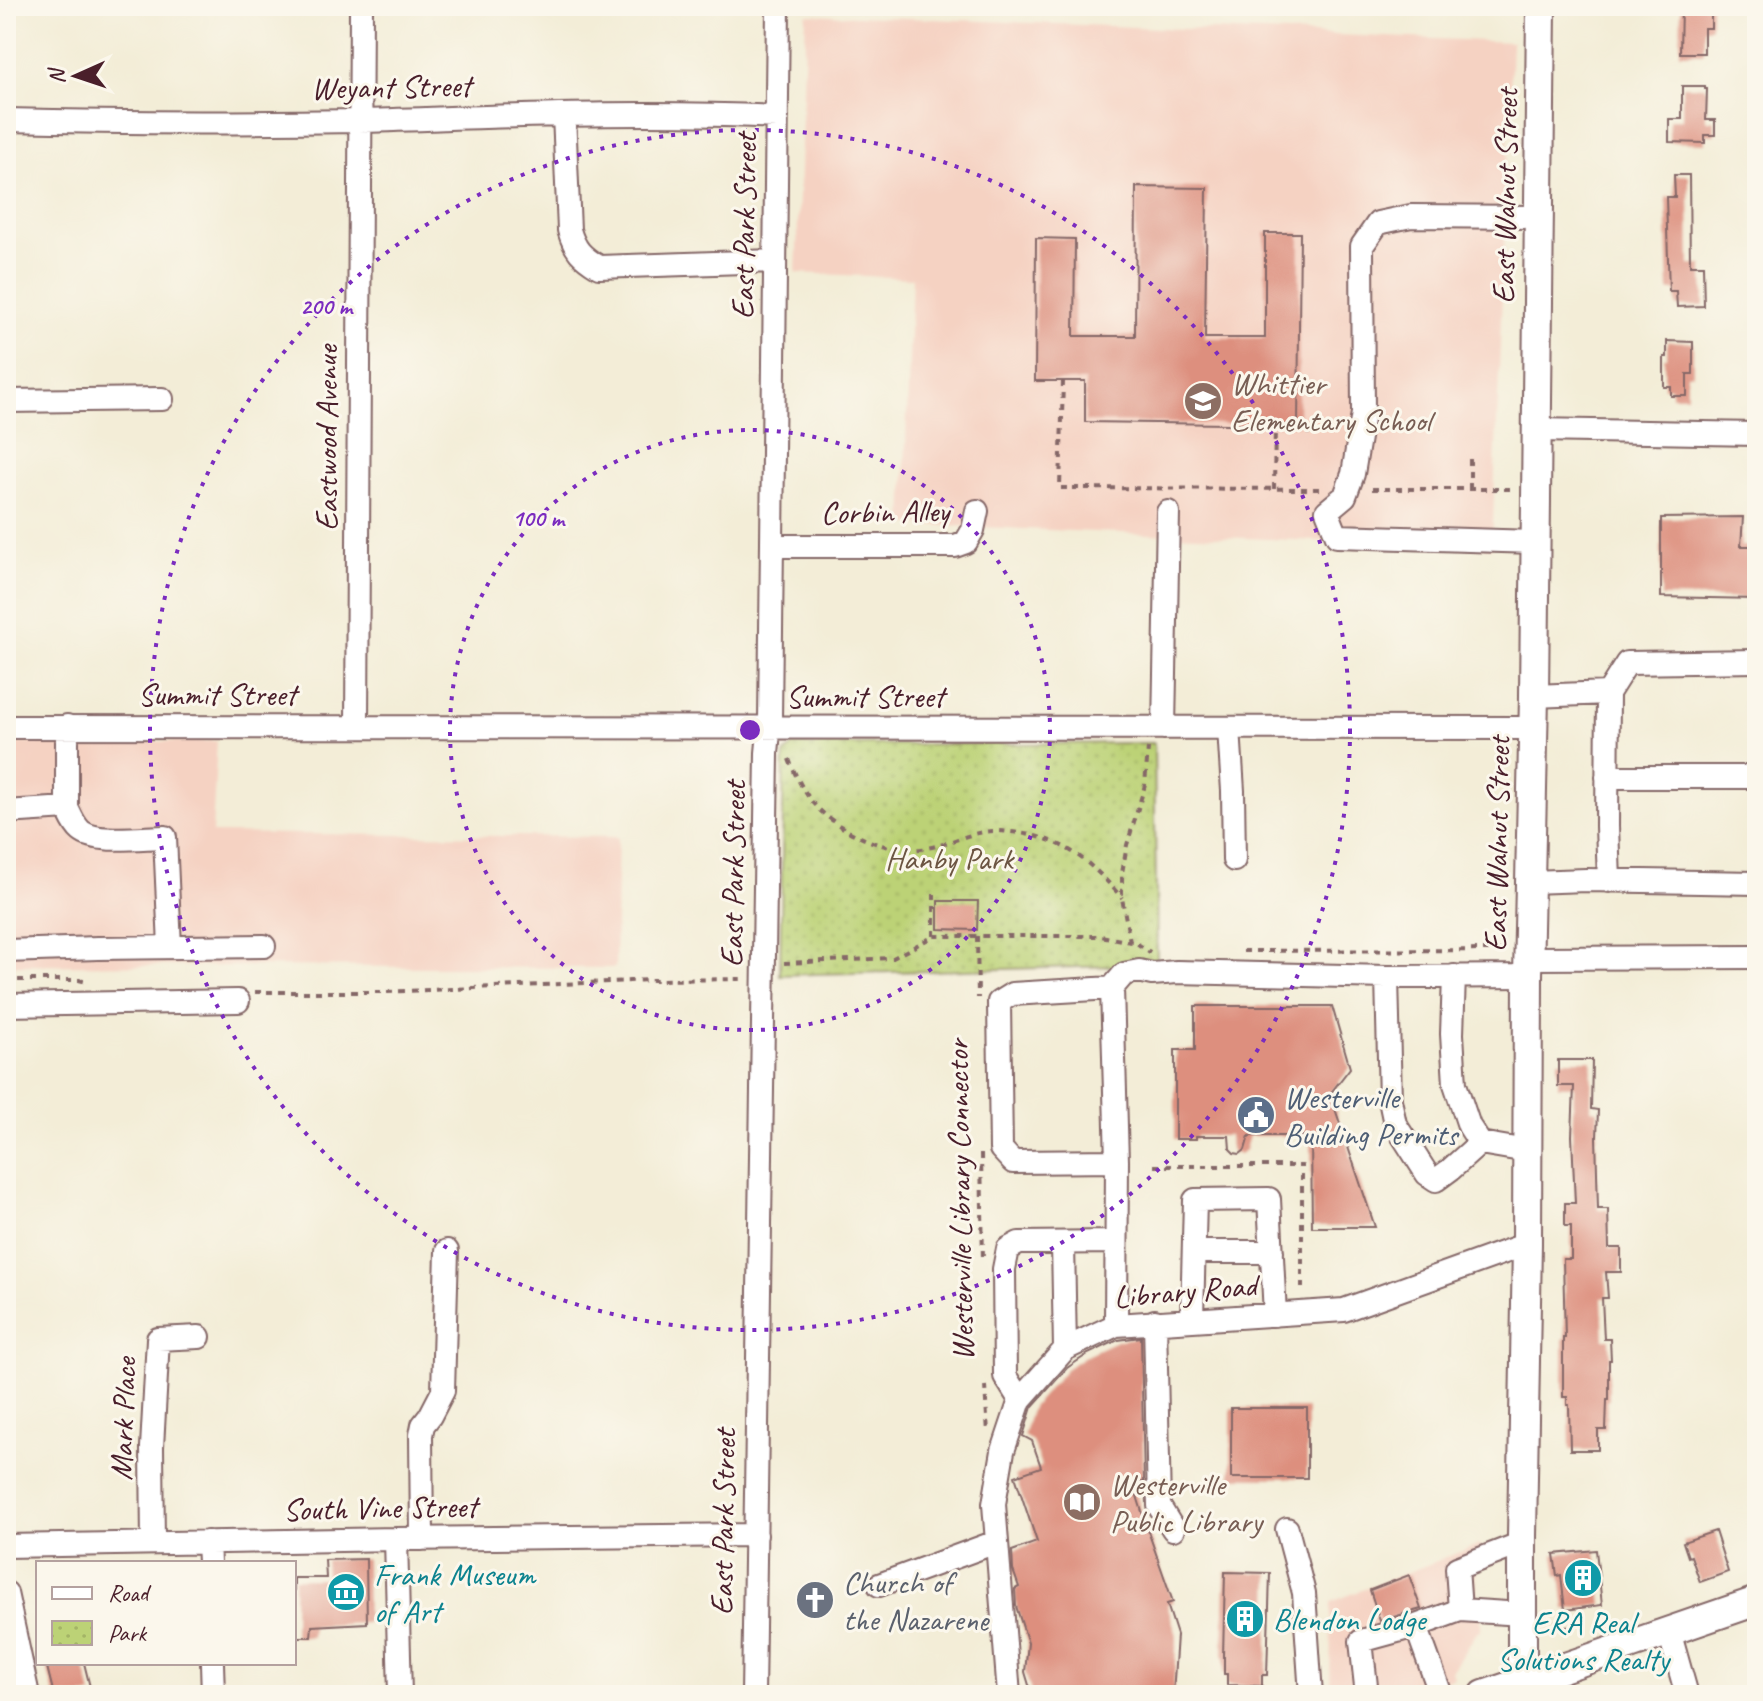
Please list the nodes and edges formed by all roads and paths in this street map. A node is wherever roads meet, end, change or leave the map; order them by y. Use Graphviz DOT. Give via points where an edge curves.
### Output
graph roads {
  1 [pos="361,6"];
  2 [pos="778,6"];
  3 [pos="1541,6"];
  4 [pos="564,115"];
  5 [pos="777,117"];
  6 [pos="6,120"];
  7 [pos="360,121"];
  8 [pos="1539,217"];
  9 [pos="775,261"];
  10 [pos="1063,381"];
  11 [pos="162,399"];
  12 [pos="6,401"];
  13 [pos="1275,424"];
  14 [pos="1537,430"];
  15 [pos="1307,433"];
  16 [pos="1347,433"];
  17 [pos="1757,434"];
  18 [pos="1470,456"];
  19 [pos="1274,489"];
  20 [pos="1372,489"];
  21 [pos="1470,489"];
  22 [pos="1514,489"];
  23 [pos="1327,500"];
  24 [pos="977,511"];
  25 [pos="1168,512"];
  26 [pos="1535,542"];
  27 [pos="772,546"];
  28 [pos="1757,661"];
  29 [pos="1608,693"];
  30 [pos="1534,696"];
  31 [pos="67,726"];
  32 [pos="357,726"];
  33 [pos="6,727"];
  34 [pos="769,728"];
  35 [pos="1229,728"];
  36 [pos="1532,728"];
  37 [pos="1156,733"];
  38 [pos="788,758"];
  39 [pos="1607,777"];
  40 [pos="1757,777"];
  41 [pos="67,808"];
  42 [pos="6,812"];
  43 [pos="1234,860"];
  44 [pos="1609,881"];
  45 [pos="1530,882"];
  46 [pos="1757,883"];
  47 [pos="934,893"];
  48 [pos="1122,898"];
  49 [pos="934,936"];
  50 [pos="977,936"];
  51 [pos="1130,942"];
  52 [pos="264,946"];
  53 [pos="170,947"];
  54 [pos="6,951"];
  55 [pos="1241,951"];
  56 [pos="1152,953"];
  57 [pos="1757,957"];
  58 [pos="1529,959"];
  59 [pos="764,963"];
  60 [pos="1454,976"];
  61 [pos="1387,977"];
  62 [pos="6,980"];
  63 [pos="92,983"];
  64 [pos="1112,988"];
  65 [pos="244,996"];
  66 [pos="978,1000"];
  67 [pos="6,1005"];
  68 [pos="981,1143"];
  69 [pos="1480,1143"];
  70 [pos="1527,1151"];
  71 [pos="1117,1161"];
  72 [pos="1115,1242"];
  73 [pos="1063,1243"];
  74 [pos="1527,1244"];
  75 [pos="447,1251"];
  76 [pos="1194,1252"];
  77 [pos="1272,1252"];
  78 [pos="983,1271"];
  79 [pos="1275,1315"];
  80 [pos="1192,1318"];
  81 [pos="1155,1321"];
  82 [pos="1116,1325"];
  83 [pos="199,1337"];
  84 [pos="1065,1349"];
  85 [pos="985,1382"];
  86 [pos="1020,1400"];
  87 [pos="1002,1460"];
  88 [pos="1173,1529"];
  89 [pos="1287,1529"];
  90 [pos="756,1535"];
  91 [pos="396,1539"];
  92 [pos="422,1539"];
  93 [pos="996,1542"];
  94 [pos="153,1543"];
  95 [pos="1522,1543"];
  96 [pos="6,1546"];
  97 [pos="209,1553"];
  98 [pos="879,1585"];
  99 [pos="6,1593"];
  100 [pos="1757,1601"];
  101 [pos="1460,1610"];
  102 [pos="1522,1614"];
  103 [pos="1416,1626"];
  104 [pos="1669,1631"];
  105 [pos="212,1665"];
  106 [pos="1523,1689"];
  107 [pos="28,1695"];
  108 [pos="213,1695"];
  109 [pos="400,1695"];
  110 [pos="753,1695"];
  111 [pos="1009,1695"];
  112 [pos="1311,1695"];
  113 [pos="1367,1695"];
  114 [pos="1441,1695"];
  115 [pos="1484,1695"];
  116 [pos="1687,1695"];
  1 -- 7 [label="street, Eastwood Avenue"];
  2 -- 5 [label="street, East Park Street"];
  3 -- 8 [label="main road, East Walnut Street"];
  4 -- 5 [label="street, Weyant Street"];
  4 -- 7 [label="street, Weyant Street"];
  4 -- 9 [label="street" via="569,230 582,256 599,267"];
  5 -- 9 [label="street, East Park Street"];
  6 -- 7 [label="street, Weyant Street"];
  7 -- 32 [label="street, Eastwood Avenue"];
  8 -- 14 [label="main road, East Walnut Street"];
  8 -- 23 [label="street" via="1411,216 1378,223 1362,246 1363,413 1353,474 1345,496"];
  9 -- 27 [label="street, East Park Street"];
  10 -- 19 [label="path" via="1060,488"];
  11 -- 12 [label="street"];
  13 -- 19 [label="path"];
  14 -- 17 [label="street"];
  14 -- 26 [label="main road, East Walnut Street"];
  15 -- 16 [label="path"];
  18 -- 21 [label="path"];
  19 -- 23 [label="path"];
  20 -- 21 [label="path"];
  21 -- 22 [label="path"];
  23 -- 26 [label="street" via="1337,536"];
  24 -- 27 [label="street, Corbin Alley" via="966,542 955,546"];
  25 -- 37 [label="street"];
  26 -- 30 [label="main road, East Walnut Street"];
  27 -- 34 [label="street, East Park Street"];
  28 -- 29 [label="street" via="1627,663"];
  29 -- 30 [label="street"];
  29 -- 39 [label="street"];
  30 -- 36 [label="main road, East Walnut Street"];
  31 -- 32 [label="street, Summit Street"];
  31 -- 33 [label="street, Summit Street"];
  31 -- 41 [label="street"];
  32 -- 34 [label="street, Summit Street"];
  34 -- 37 [label="street, Summit Street"];
  34 -- 59 [label="street, East Park Street"];
  35 -- 36 [label="street, Summit Street"];
  35 -- 37 [label="street, Summit Street"];
  35 -- 43 [label="street"];
  36 -- 45 [label="main road, East Walnut Street"];
  37 -- 48 [label="path" via="1127,845"];
  38 -- 48 [label="path" via="812,802 866,840 925,849 993,831 1031,834 1079,856"];
  39 -- 40 [label="street"];
  39 -- 44 [label="street"];
  41 -- 42 [label="street"];
  41 -- 53 [label="street" via="76,826 95,838 165,837"];
  44 -- 45 [label="street"];
  44 -- 46 [label="street"];
  45 -- 58 [label="main road, East Walnut Street"];
  47 -- 49 [label="path"];
  48 -- 51 [label="path"];
  49 -- 50 [label="path"];
  49 -- 59 [label="path" via="893,958"];
  50 -- 51 [label="path" via="1101,936"];
  50 -- 66 [label="path, Westerville Library Connector"];
  51 -- 56 [label="path"];
  52 -- 53 [label="street"];
  53 -- 54 [label="street"];
  55 -- 58 [label="path" via="1501,951"];
  57 -- 58 [label="street"];
  58 -- 60 [label="street"];
  58 -- 70 [label="main road, East Walnut Street"];
  59 -- 65 [label="path" via="748,979"];
  59 -- 90 [label="street, East Park Street"];
  60 -- 61 [label="street"];
  60 -- 69 [label="street" via="1455,1084"];
  61 -- 64 [label="street" via="1139,971 1124,974"];
  61 -- 69 [label="street" via="1395,1124 1436,1180"];
  62 -- 63 [label="path"];
  64 -- 71 [label="street"];
  64 -- 71 [label="street" via="1012,994 999,1002 1001,1149 1013,1162"];
  65 -- 67 [label="street"];
  68 -- 78 [label="path, Westerville Library Connector"];
  69 -- 70 [label="street"];
  70 -- 74 [label="main road, East Walnut Street"];
  71 -- 72 [label="street"];
  72 -- 73 [label="street"];
  72 -- 82 [label="street"];
  73 -- 84 [label="street"];
  73 -- 86 [label="street" via="1019,1243 1008,1249 1005,1376"];
  74 -- 79 [label="street, Library Road" via="1344,1310"];
  74 -- 95 [label="main road, East Walnut Street"];
  75 -- 92 [label="street" via="443,1391 421,1435"];
  76 -- 77 [label="street"];
  76 -- 77 [label="street" via="1195,1200 1269,1199"];
  76 -- 80 [label="street"];
  77 -- 79 [label="street"];
  79 -- 80 [label="street, Library Road"];
  80 -- 81 [label="street, Library Road"];
  81 -- 82 [label="street, Library Road"];
  81 -- 88 [label="street" via="1159,1506"];
  82 -- 84 [label="street, Library Road"];
  83 -- 94 [label="street, Mark Place" via="158,1339"];
  84 -- 86 [label="street, Library Road"];
  85 -- 87 [label="path, Westerville Library Connector" via="986,1430"];
  86 -- 87 [label="street, Library Road"];
  87 -- 93 [label="street, Library Road" via="994,1504"];
  89 -- 112 [label="street" via="1304,1593"];
  90 -- 92 [label="street, South Vine Street"];
  90 -- 110 [label="street, East Park Street"];
  91 -- 92 [label="street, South Vine Street"];
  91 -- 97 [label="street, South Vine Street"];
  91 -- 109 [label="street"];
  93 -- 98 [label="street"];
  93 -- 111 [label="street, Library Road"];
  94 -- 96 [label="street, South Vine Street"];
  94 -- 97 [label="street, South Vine Street"];
  95 -- 101 [label="street" via="1457,1568"];
  95 -- 102 [label="main road, East Walnut Street"];
  99 -- 107 [label="street"];
  100 -- 104 [label="main road"];
  101 -- 102 [label="street"];
  101 -- 103 [label="street"];
  102 -- 106 [label="main road, East Walnut Street"];
  103 -- 113 [label="street" via="1361,1641"];
  103 -- 114 [label="street"];
  104 -- 106 [label="main road"];
  104 -- 116 [label="street"];
  105 -- 108 [label="street"];
  106 -- 115 [label="main road"];
}
